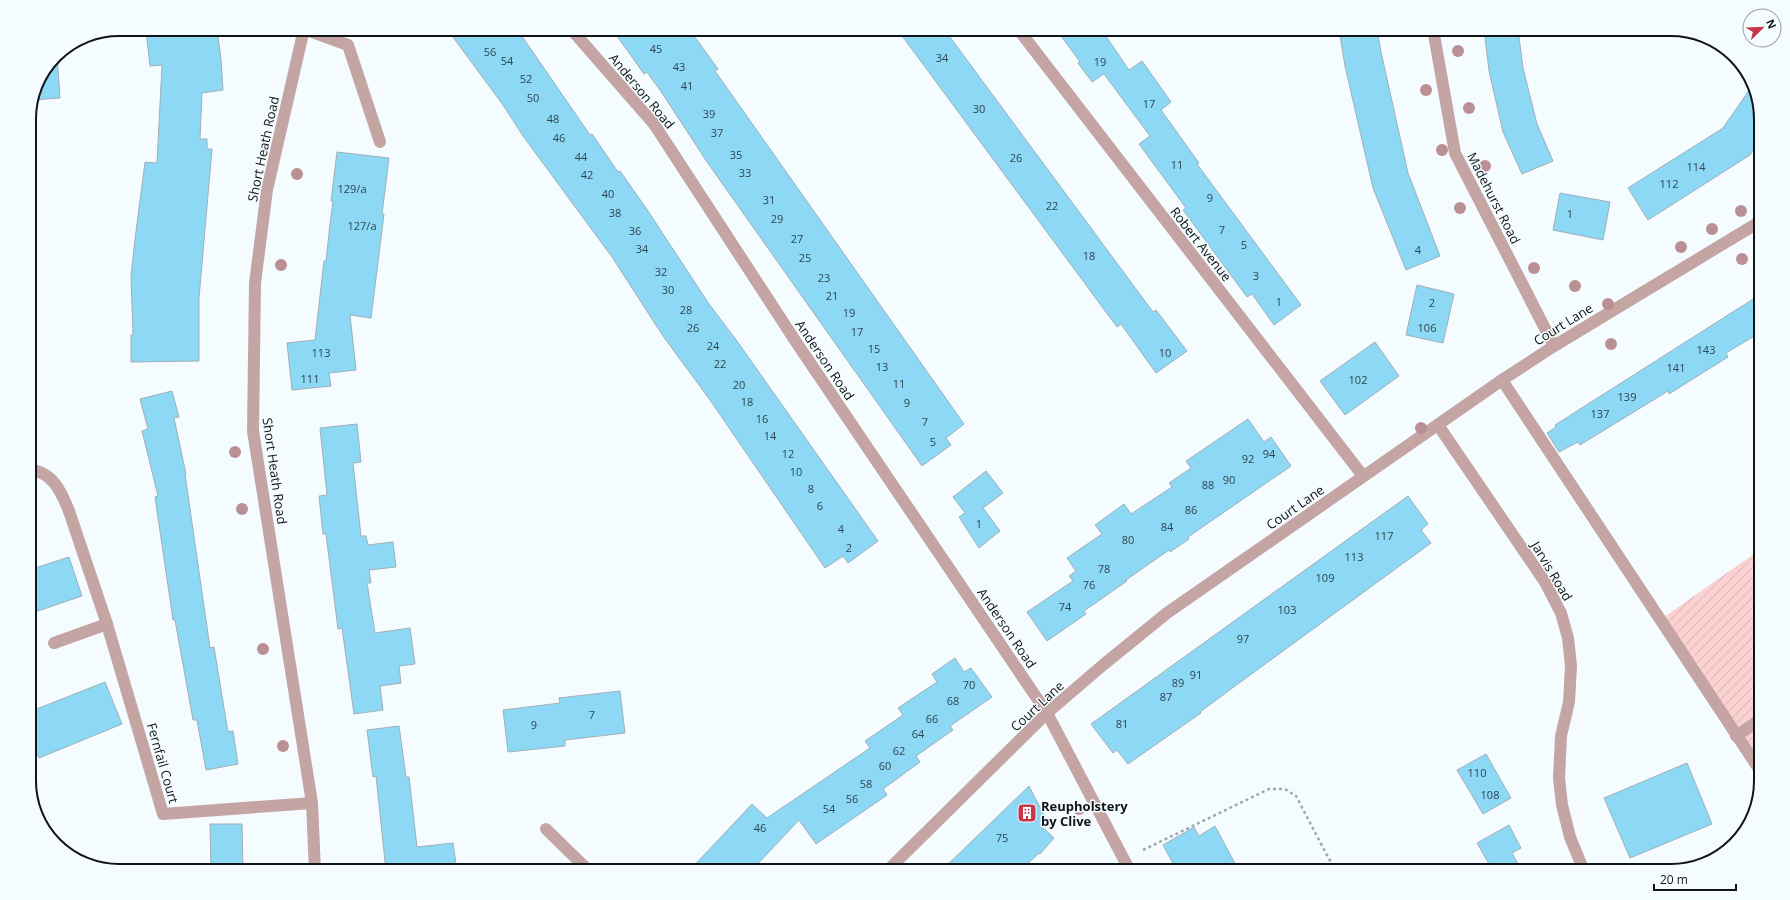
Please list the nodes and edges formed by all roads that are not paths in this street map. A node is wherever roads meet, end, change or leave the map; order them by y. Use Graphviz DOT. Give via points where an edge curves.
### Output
graph roads {
  1 [pos="302,36"];
  2 [pos="323,36"];
  3 [pos="577,36"];
  4 [pos="1023,36"];
  5 [pos="1434,36"];
  6 [pos="380,142"];
  7 [pos="1754,225"];
  8 [pos="1554,346"];
  9 [pos="1502,380"];
  10 [pos="1438,425"];
  11 [pos="36,471"];
  12 [pos="1362,476"];
  13 [pos="107,624"];
  14 [pos="54,643"];
  15 [pos="1048,713"];
  16 [pos="1754,724"];
  17 [pos="1736,736"];
  18 [pos="1754,762"];
  19 [pos="312,803"];
  20 [pos="546,829"];
  21 [pos="315,864"];
  22 [pos="582,864"];
  23 [pos="894,864"];
  24 [pos="1126,864"];
  25 [pos="1581,864"];
  1 -- 19 [label="street, Short Heath Road" via="267,190 255,283 253,430"];
  2 -- 6 [label="street" via="348,45"];
  3 -- 15 [label="street, Anderson Road" via="654,124 796,342"];
  4 -- 12 [label="street, Robert Avenue"];
  5 -- 8 [label="street, Madehurst Road" via="1455,153"];
  7 -- 8 [label="street, Court Lane"];
  8 -- 9 [label="street, Court Lane"];
  9 -- 10 [label="street, Court Lane"];
  9 -- 17 [label="street"];
  10 -- 12 [label="street, Court Lane"];
  10 -- 25 [label="street, Jarvis Road" via="1545,582 1561,613 1568,638 1571,666 1569,702 1561,736 1559,778 1570,837"];
  11 -- 13 [label="street, Fernfail Court" via="52,479 64,497"];
  12 -- 15 [label="street, Court Lane" via="1167,613"];
  13 -- 14 [label="street"];
  13 -- 19 [label="street, Fernfail Court" via="163,814"];
  15 -- 23 [label="street, Court Lane"];
  15 -- 24 [label="street, Anderson Road"];
  16 -- 17 [label="street"];
  17 -- 18 [label="street"];
  19 -- 21 [label="street, Short Heath Road"];
  20 -- 22 [label="street"];
}
